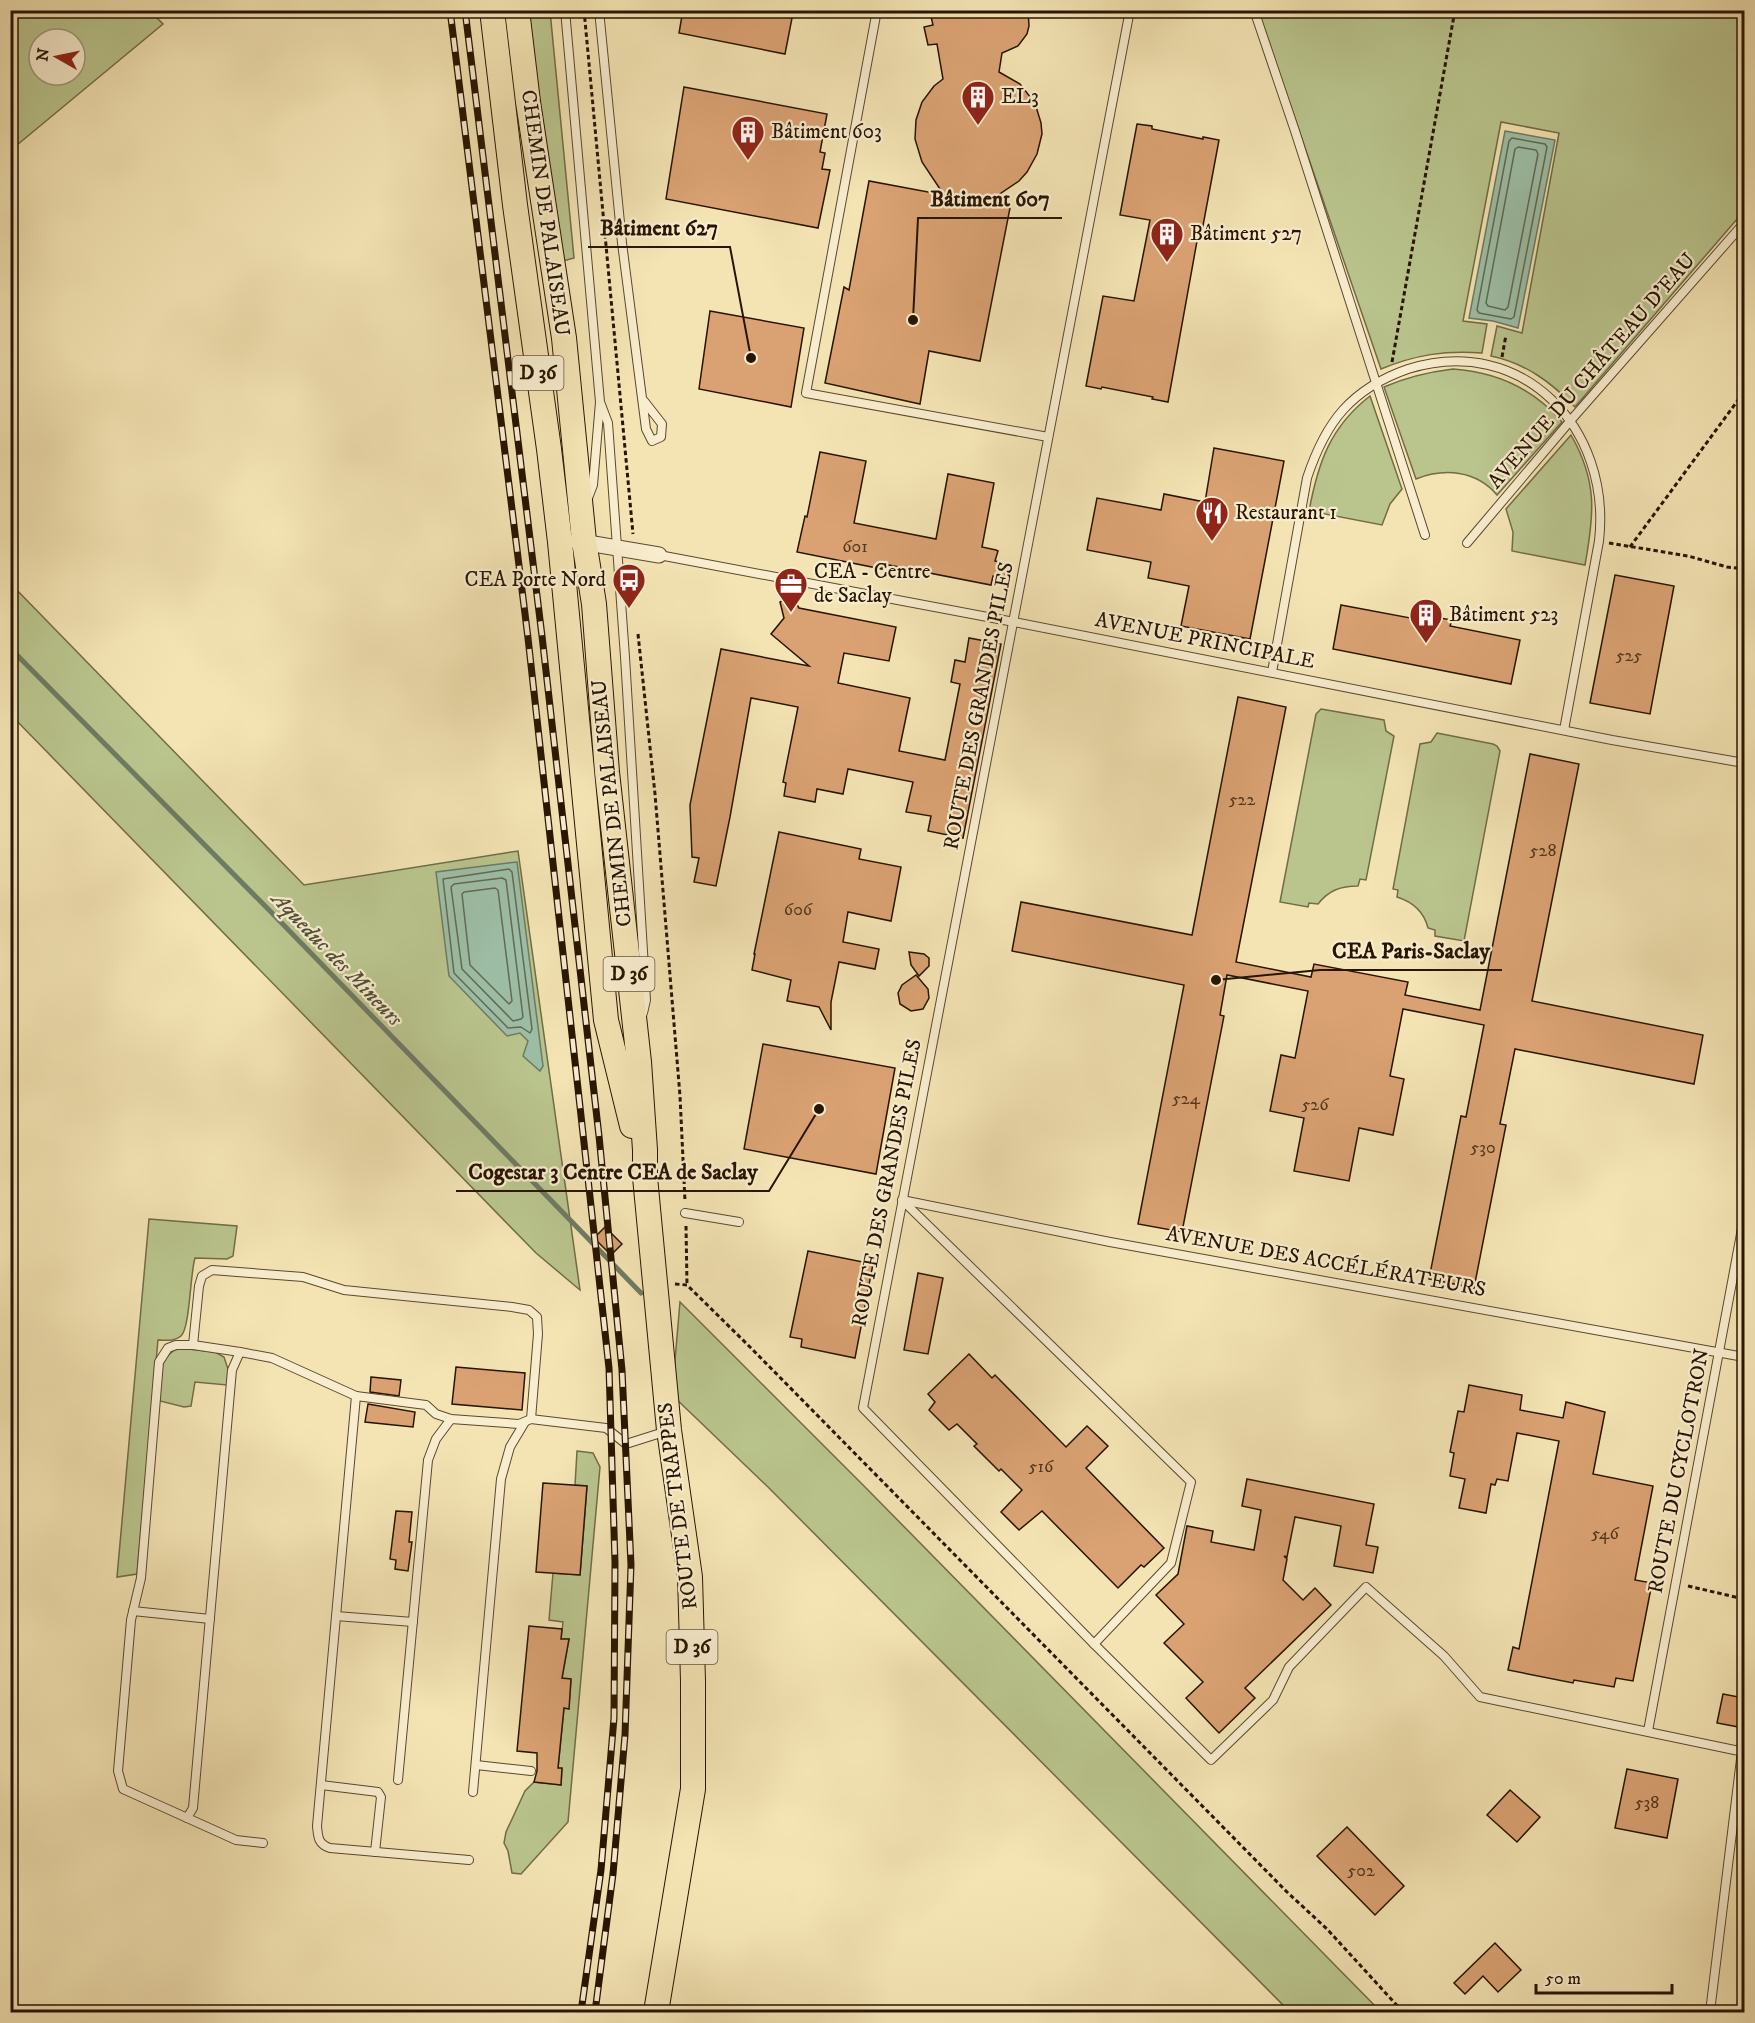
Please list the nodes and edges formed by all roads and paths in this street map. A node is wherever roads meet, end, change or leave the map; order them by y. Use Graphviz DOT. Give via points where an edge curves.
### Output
graph roads {
  1 [pos="492,10"];
  2 [pos="517,10"];
  3 [pos="565,10"];
  4 [pos="584,10"];
  5 [pos="599,10"];
  6 [pos="877,10"];
  7 [pos="1130,10"];
  8 [pos="1254,10"];
  9 [pos="1455,10"];
  10 [pos="1744,223"];
  11 [pos="1390,376"];
  12 [pos="1375,383"];
  13 [pos="1744,392"];
  14 [pos="644,401"];
  15 [pos="600,402"];
  16 [pos="1571,420"];
  17 [pos="1048,437"];
  18 [pos="572,530"];
  19 [pos="1425,535"];
  20 [pos="1599,541"];
  21 [pos="1467,543"];
  22 [pos="616,547"];
  23 [pos="1630,547"];
  24 [pos="634,550"];
  25 [pos="659,555"];
  26 [pos="1744,569"];
  27 [pos="635,595"];
  28 [pos="1014,622"];
  29 [pos="638,630"];
  30 [pos="1272,672"];
  31 [pos="1564,729"];
  32 [pos="1744,764"];
  33 [pos="637,1051"];
  34 [pos="645,1177"];
  35 [pos="902,1200"];
  36 [pos="686,1213"];
  37 [pos="1744,1218"];
  38 [pos="739,1222"];
  39 [pos="193,1345"];
  40 [pos="240,1352"];
  41 [pos="1720,1352"];
  42 [pos="1744,1357"];
  43 [pos="356,1396"];
  44 [pos="451,1419"];
  45 [pos="528,1421"];
  46 [pos="669,1430"];
  47 [pos="1675,1583"];
  48 [pos="1744,1599"];
  49 [pos="133,1611"];
  50 [pos="336,1616"];
  51 [pos="210,1619"];
  52 [pos="413,1623"];
  53 [pos="1094,1644"];
  54 [pos="1648,1731"];
  55 [pos="1743,1752"];
  56 [pos="476,1765"];
  57 [pos="531,1770"];
  58 [pos="398,1780"];
  59 [pos="321,1785"];
  60 [pos="473,1792"];
  61 [pos="187,1818"];
  62 [pos="263,1842"];
  63 [pos="375,1851"];
  64 [pos="469,1860"];
  65 [pos="656,2013"];
  66 [pos="1403,2013"];
  67 [pos="1710,2013"];
  1 -- 18 [label="main road, CHEMIN DE PALAISEAU / D 36" via="549,449"];
  2 -- 18 [label="main road, CHEMIN DE PALAISEAU / D 36" via="564,338"];
  3 -- 15 [label="lane"];
  4 -- 24 [label="path"];
  5 -- 14 [label="lane" via="622,243"];
  6 -- 17 [label="lane" via="807,393"];
  7 -- 17 [label="lane, ROUTE DES GRANDES PILES"];
  8 -- 12 [label="lane"];
  9 -- 11 [label="path"];
  10 -- 16 [label="lane, AVENUE DU CHÂTEAU D'EAU"];
  11 -- 12 [label="lane"];
  11 -- 16 [label="lane" via="1426,363 1482,364 1527,381"];
  12 -- 19 [label="lane"];
  12 -- 30 [label="lane" via="1341,411 1316,453 1307,478"];
  13 -- 23 [label="path"];
  15 -- 18 [label="lane" via="592,485"];
  15 -- 22 [label="lane" via="608,423"];
  16 -- 20 [label="lane" via="1589,454 1600,494"];
  16 -- 21 [label="lane, AVENUE DU CHÂTEAU D'EAU"];
  17 -- 28 [label="lane, ROUTE DES GRANDES PILES"];
  18 -- 22 [label="street"];
  18 -- 33 [label="main road, CHEMIN DE PALAISEAU / D 36" via="594,604 607,772"];
  18 -- 34 [label="main road, CHEMIN DE PALAISEAU / D 36" via="606,1020"];
  20 -- 23 [label="path"];
  20 -- 31 [label="lane"];
  22 -- 24 [label="street"];
  22 -- 33 [label="lane" via="646,1000"];
  23 -- 26 [label="path"];
  24 -- 25 [label="street"];
  24 -- 27 [label="path"];
  25 -- 28 [label="lane, AVENUE PRINCIPALE"];
  28 -- 30 [label="lane, AVENUE PRINCIPALE"];
  28 -- 35 [label="lane, ROUTE DES GRANDES PILES"];
  29 -- 36 [label="path" via="680,1096"];
  30 -- 31 [label="lane, AVENUE PRINCIPALE"];
  31 -- 32 [label="lane, AVENUE PRINCIPALE"];
  33 -- 34 [label="main road, CHEMIN DE PALAISEAU / D 36"];
  34 -- 46 [label="main road, ROUTE DE TRAPPES / D 36"];
  35 -- 41 [label="lane, AVENUE DES ACCÉLÉRATEURS" via="1110,1242"];
  35 -- 53 [label="lane, ROUTE DES GRANDES PILES" via="863,1408"];
  35 -- 53 [label="lane" via="1191,1482 1171,1563"];
  36 -- 38 [label="lane"];
  36 -- 66 [label="path" via="687,1285 1327,1929"];
  37 -- 41 [label="lane, ROUTE DU CYCLOTRON"];
  39 -- 40 [label="lane"];
  39 -- 45 [label="lane" via="199,1286 202,1276 212,1270 303,1277 344,1290 529,1310 537,1317 538,1334"];
  39 -- 49 [label="lane" via="168,1348 159,1362 141,1578"];
  40 -- 43 [label="lane" via="272,1358"];
  40 -- 51 [label="lane" via="232,1370"];
  41 -- 42 [label="lane, AVENUE DES ACCÉLÉRATEURS"];
  41 -- 47 [label="lane, ROUTE DU CYCLOTRON"];
  43 -- 44 [label="lane" via="426,1405"];
  43 -- 50 [label="lane"];
  44 -- 45 [label="lane" via="519,1424"];
  44 -- 52 [label="lane" via="436,1439 428,1460"];
  45 -- 46 [label="lane" via="606,1428 626,1444"];
  45 -- 56 [label="lane" via="510,1447 501,1479"];
  46 -- 65 [label="main road, ROUTE DE TRAPPES / D 36" via="690,1577 693,1789"];
  47 -- 48 [label="path"];
  47 -- 54 [label="lane, ROUTE DU CYCLOTRON"];
  49 -- 51 [label="lane"];
  49 -- 61 [label="lane" via="120,1783 123,1789"];
  50 -- 52 [label="lane"];
  50 -- 59 [label="lane"];
  51 -- 61 [label="lane" via="193,1808"];
  52 -- 58 [label="lane"];
  53 -- 54 [label="lane" via="1211,1760 1273,1700 1289,1667 1366,1587 1444,1656 1480,1697"];
  54 -- 55 [label="lane"];
  55 -- 67 [label="lane"];
  56 -- 57 [label="lane"];
  56 -- 60 [label="lane"];
  59 -- 63 [label="lane" via="318,1839 323,1845"];
  59 -- 63 [label="lane" via="378,1792 381,1797"];
  61 -- 62 [label="lane" via="236,1840"];
  63 -- 64 [label="lane"];
}
